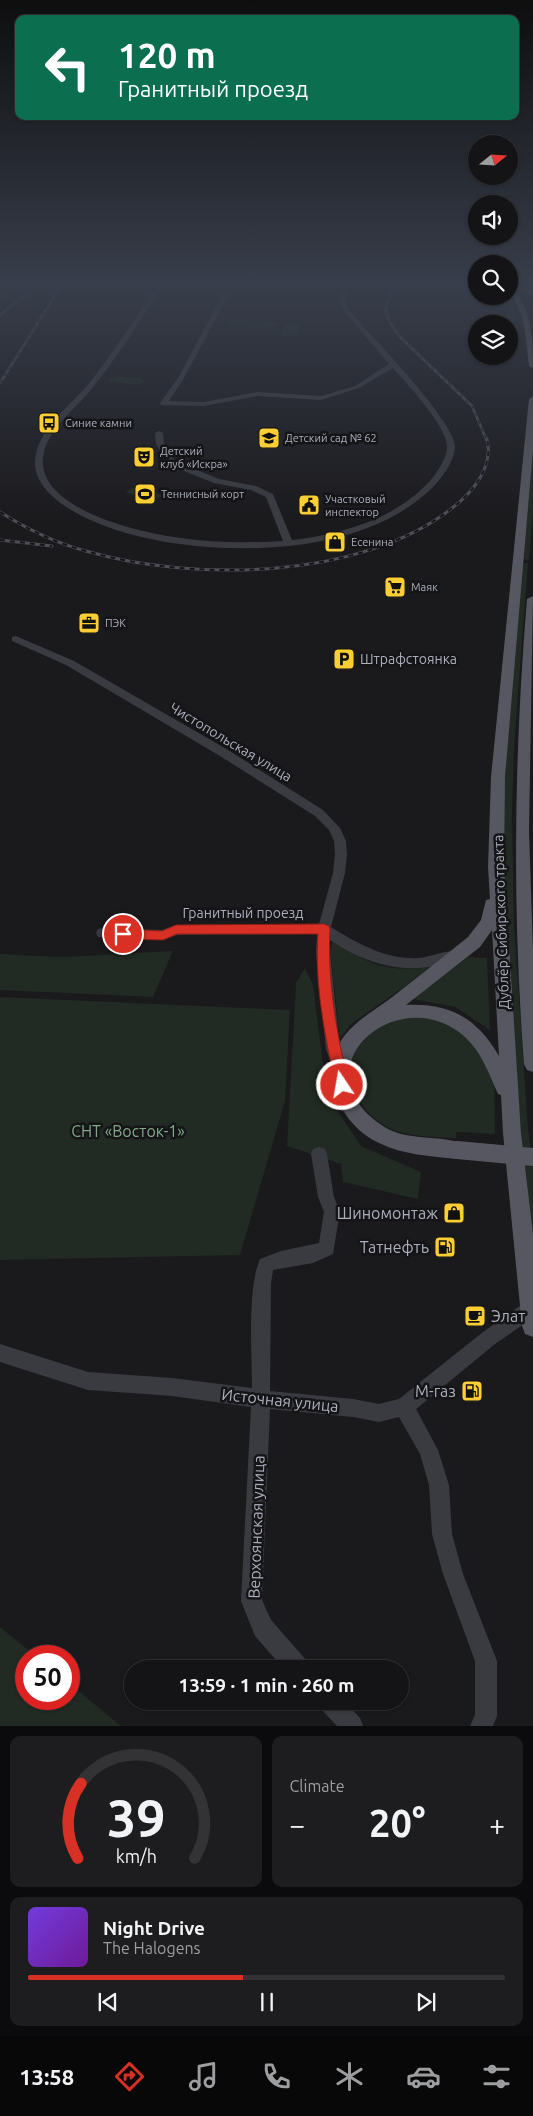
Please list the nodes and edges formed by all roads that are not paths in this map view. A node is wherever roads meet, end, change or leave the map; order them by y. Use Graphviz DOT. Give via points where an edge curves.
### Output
graph roads {
  1 [pos="106,364"];
  2 [pos="189,364"];
  3 [pos="392,364"];
  4 [pos="533,399"];
  5 [pos="159,432"];
  6 [pos="288,542"];
  7 [pos="533,599"];
  8 [pos="16,638"];
  9 [pos="523,837"];
  10 [pos="496,867"];
  11 [pos="533,916"];
  12 [pos="324,929"];
  13 [pos="104,933"];
  14 [pos="460,954"];
  15 [pos="371,1021"];
  16 [pos="533,1064"];
  17 [pos="339,1067"];
  18 [pos="512,1133"];
  19 [pos="319,1154"];
  20 [pos="533,1157"];
  21 [pos="532,1317"];
  22 [pos="0,1353"];
  23 [pos="261,1399"];
  24 [pos="409,1404"];
  25 [pos="291,1660"];
  26 [pos="337,1710"];
  27 [pos="352,1726"];
  28 [pos="481,1726"];
  1 -- 6 [label="street" via="47,438 40,458 42,477 58,498 79,511 147,535 225,544"];
  2 -- 3 [label="street" via="164,403 204,404 257,394 321,398 357,387"];
  3 -- 6 [label="street" via="440,420 451,444 444,470 426,490 402,508 378,520 324,538"];
  4 -- 10 [label="main road, Дублёр Сибирского тракта" via="498,777"];
  5 -- 6 [label="street" via="160,444 172,463 216,481 253,488 270,496"];
  7 -- 9 [label="main road, Дублёр Сибирского тракта" via="523,762"];
  8 -- 12 [label="street, Чистопольская улица" via="70,663 325,818 338,834 341,854"];
  9 -- 11 [label="main road"];
  9 -- 16 [label="main road, Дублёр Сибирского тракта" via="526,989"];
  10 -- 14 [label="main road" via="489,922 482,934"];
  10 -- 18 [label="main road, Дублёр Сибирского тракта"];
  12 -- 13 [label="street, Гранитный проезд" via="176,930 163,935"];
  12 -- 14 [label="street" via="371,955 399,964 424,964"];
  12 -- 17 [label="street, Чистопольская улица" via="323,952 333,1049"];
  14 -- 15 [label="main road"];
  15 -- 17 [label="main road" via="351,1040"];
  15 -- 18 [label="main road" via="397,1013 423,1011 446,1015 465,1025 498,1071"];
  17 -- 20 [label="main road, bridge" via="342,1085 352,1105 370,1127 383,1136 457,1150"];
  18 -- 21 [label="main road, Дублёр Сибирского тракта"];
  19 -- 23 [label="street, Верхоянская улица" via="326,1197 332,1212 327,1248 320,1253 276,1259 266,1265 262,1283"];
  21 -- 24 [label="street, Источная улица" via="489,1338"];
  22 -- 23 [label="street, Источная улица" via="88,1381 172,1387"];
  23 -- 24 [label="street, Источная улица" via="379,1413"];
  23 -- 25 [label="street, Верхоянская улица" via="251,1601 263,1628"];
  24 -- 28 [label="street" via="439,1485 442,1534 486,1661 486,1716"];
  26 -- 27 [label="street"];
}
